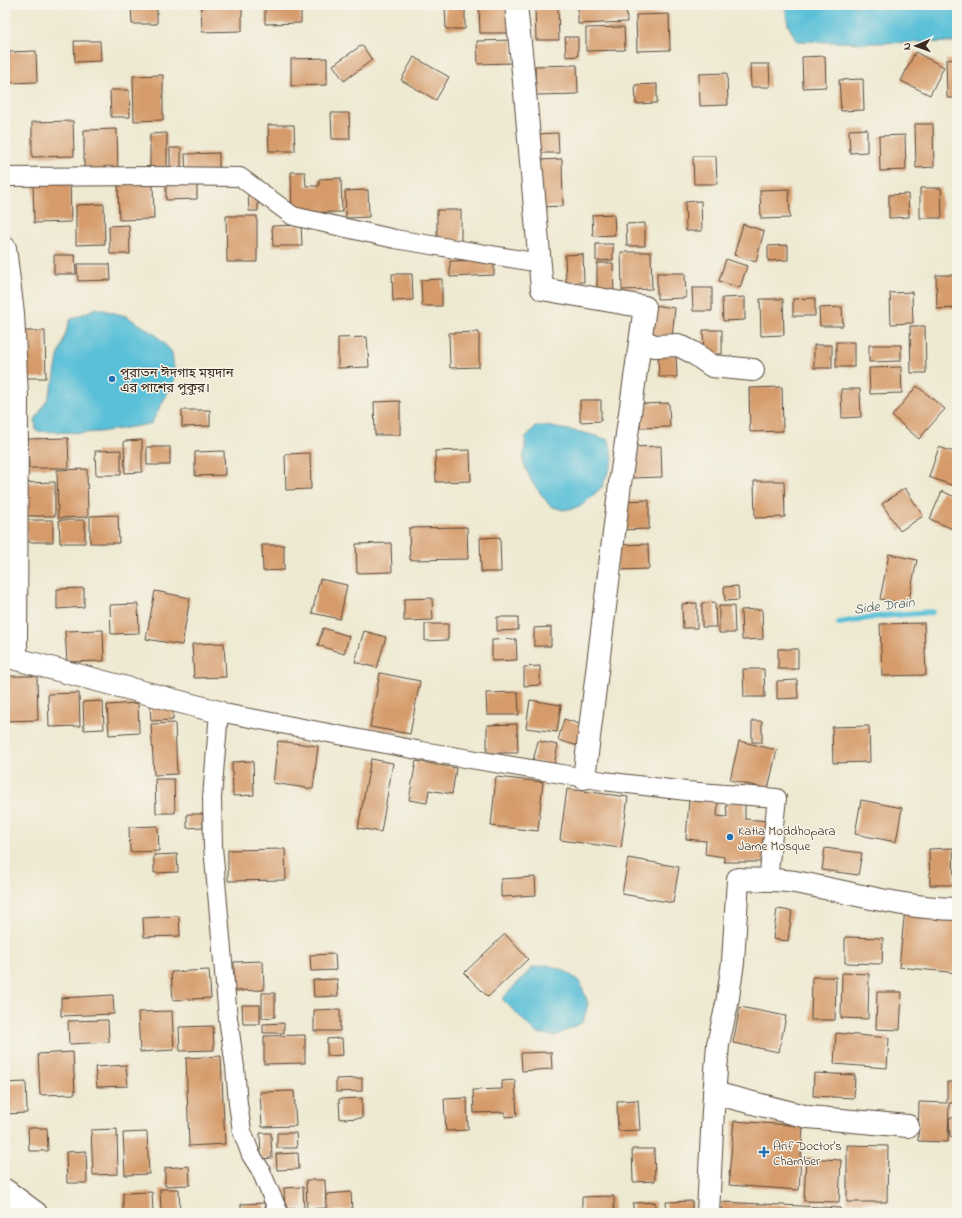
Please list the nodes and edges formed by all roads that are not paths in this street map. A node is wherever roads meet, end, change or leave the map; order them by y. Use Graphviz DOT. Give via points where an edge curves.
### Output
graph roads {
  1 [pos="516,5"];
  2 [pos="5,177"];
  3 [pos="5,248"];
  4 [pos="540,263"];
  5 [pos="642,340"];
  6 [pos="754,370"];
  7 [pos="11,516"];
  8 [pos="219,712"];
  9 [pos="584,778"];
  10 [pos="768,880"];
  11 [pos="957,909"];
  12 [pos="714,1093"];
  13 [pos="908,1126"];
  14 [pos="5,1190"];
  15 [pos="36,1213"];
  16 [pos="279,1213"];
  17 [pos="708,1213"];
  1 -- 4 [label="main road"];
  2 -- 4 [label="street" via="240,177 293,216 395,239"];
  3 -- 7 [label="main road" via="13,313 17,398"];
  4 -- 5 [label="main road" via="542,289 645,307"];
  5 -- 6 [label="main road" via="654,346 678,345 712,366"];
  5 -- 9 [label="main road" via="620,484"];
  7 -- 8 [label="main road" via="16,659"];
  8 -- 9 [label="street" via="422,751"];
  8 -- 16 [label="street" via="212,798 213,847 238,1104 242,1131 251,1155 260,1169"];
  9 -- 10 [label="street" via="686,792 777,798"];
  10 -- 11 [label="main road" via="798,882 914,906"];
  10 -- 12 [label="main road" via="738,880 733,962 718,1044"];
  12 -- 13 [label="main road" via="808,1117"];
  12 -- 17 [label="main road"];
  14 -- 15 [label="main road"];
}
